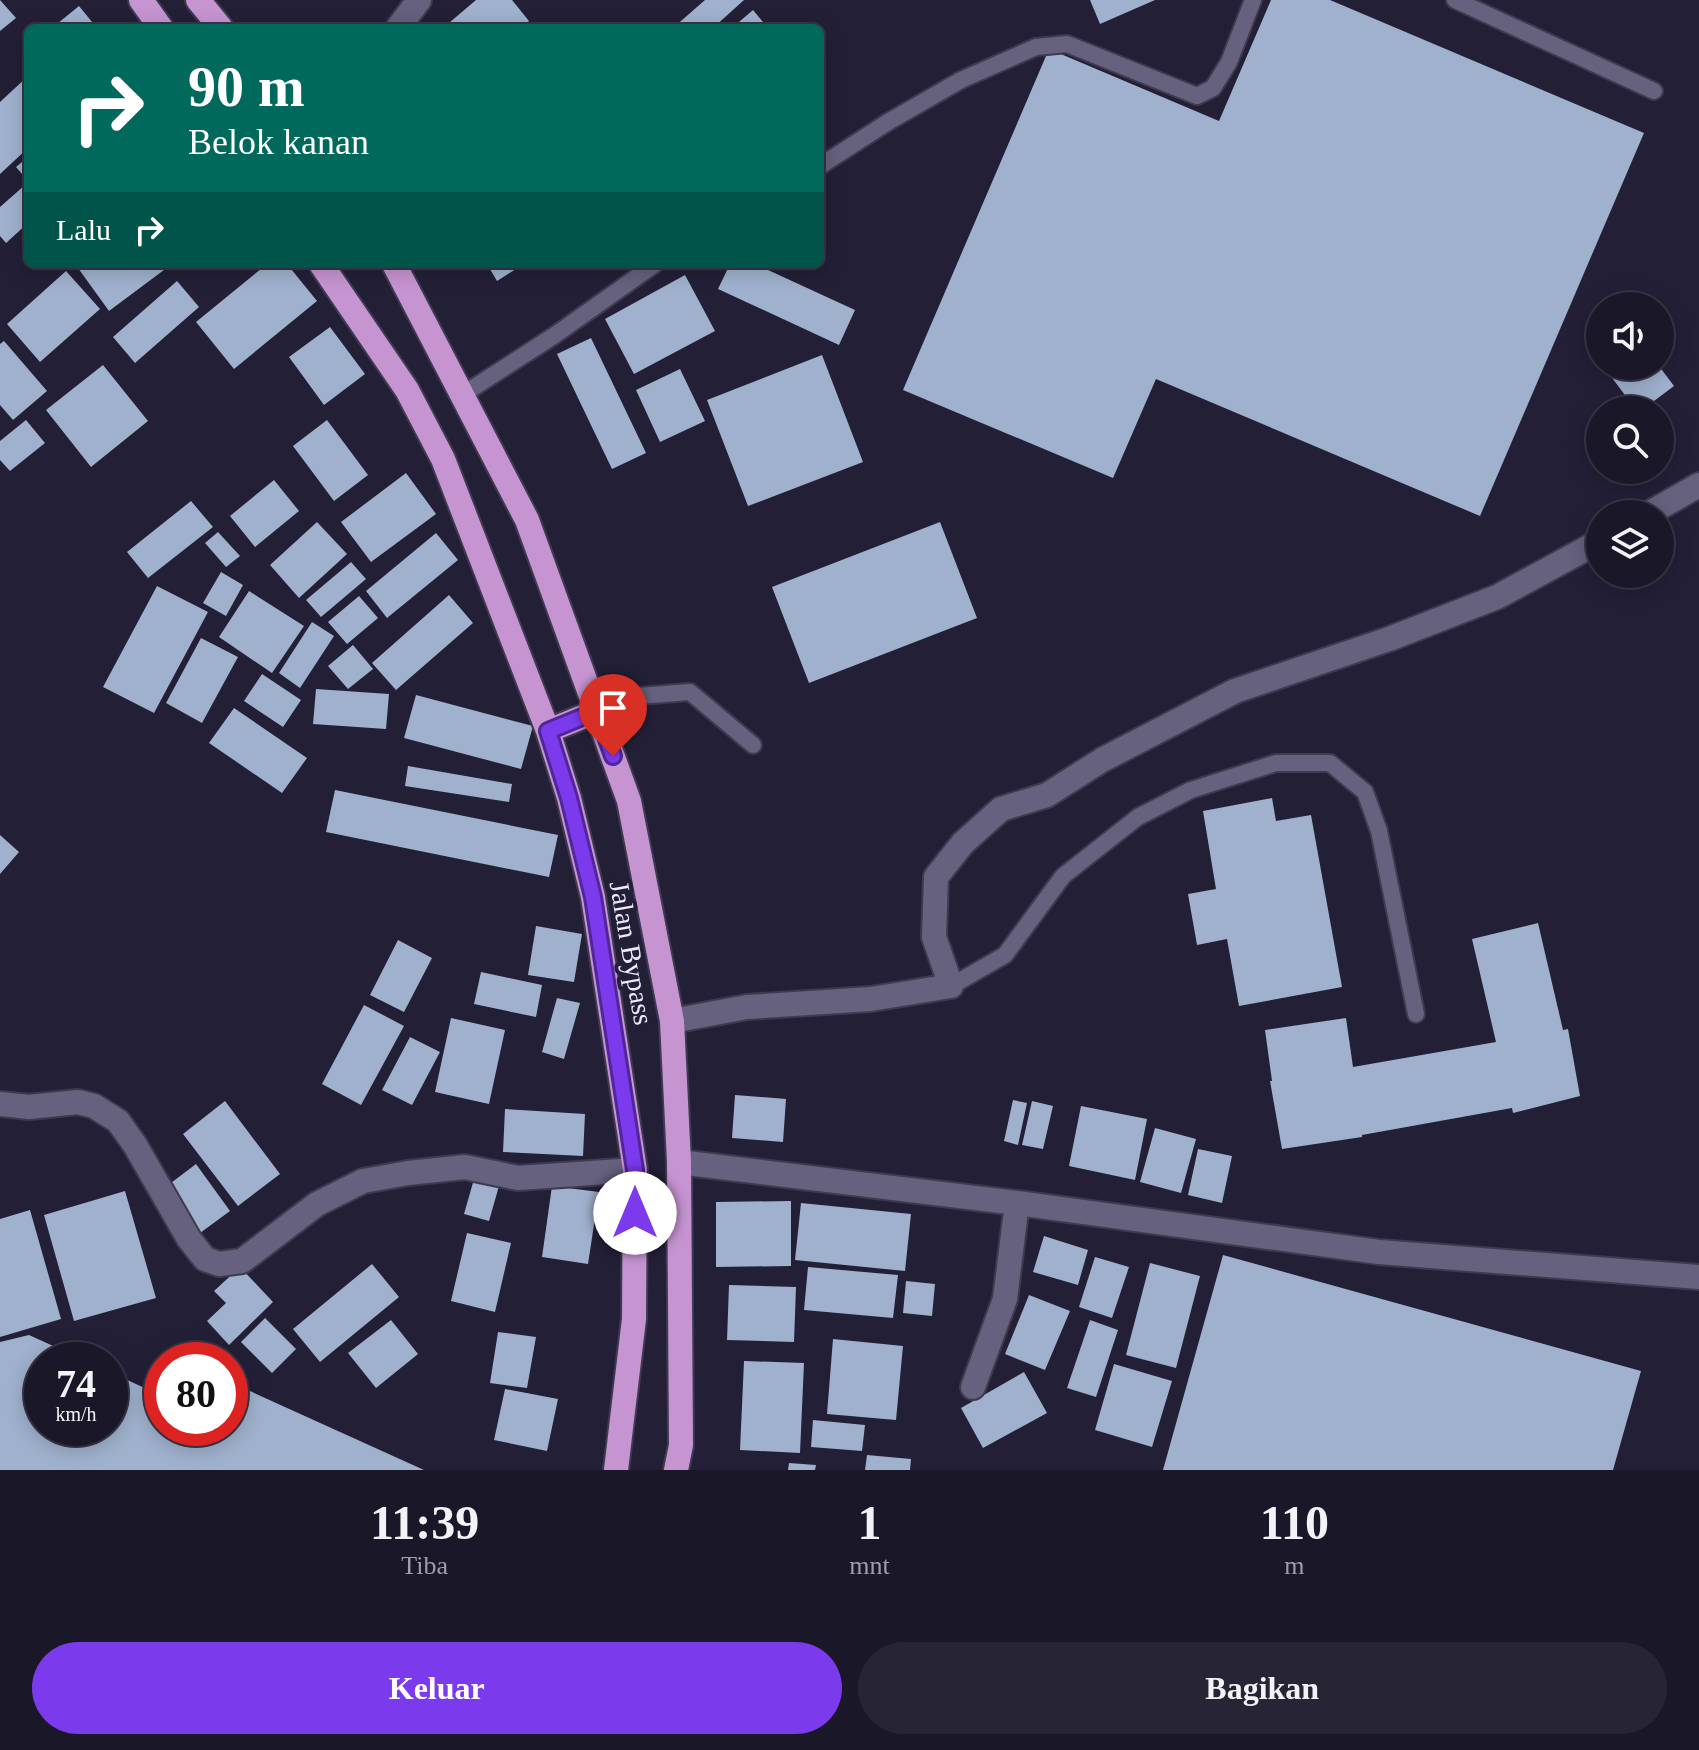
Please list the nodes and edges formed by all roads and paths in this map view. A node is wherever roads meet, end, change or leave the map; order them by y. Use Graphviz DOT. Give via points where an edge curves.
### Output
graph roads {
  1 [pos="141,0"];
  2 [pos="198,0"];
  3 [pos="419,0"];
  4 [pos="1253,0"];
  5 [pos="1455,0"];
  6 [pos="158,24"];
  7 [pos="218,24"];
  8 [pos="401,24"];
  9 [pos="1654,91"];
  10 [pos="824,163"];
  11 [pos="324,268"];
  12 [pos="396,268"];
  13 [pos="649,268"];
  14 [pos="462,395"];
  15 [pos="1699,485"];
  16 [pos="1673,500"];
  17 [pos="1586,549"];
  18 [pos="597,711"];
  19 [pos="548,731"];
  20 [pos="753,745"];
  21 [pos="951,986"];
  22 [pos="1416,1014"];
  23 [pos="672,1021"];
  24 [pos="0,1104"];
  25 [pos="679,1162"];
  26 [pos="635,1170"];
  27 [pos="1017,1203"];
  28 [pos="1699,1277"];
  29 [pos="973,1387"];
  30 [pos="616,1470"];
  31 [pos="676,1470"];
  1 -- 6 [label="highway"];
  2 -- 7 [label="highway"];
  3 -- 8 [label="street"];
  4 -- 10 [label="lane" via="1229,62 1213,88 1197,96 1067,44 1036,47 961,80"];
  5 -- 9 [label="lane"];
  11 -- 19 [label="highway, Jalan Bypass" via="407,390 443,459"];
  12 -- 14 [label="highway, Jalan Bypass"];
  13 -- 14 [label="lane"];
  14 -- 18 [label="highway, Jalan Bypass" via="527,520"];
  15 -- 16 [label="street"];
  17 -- 21 [label="street" via="1497,597 1235,691 1102,760 1047,795 1001,809 936,877 934,937"];
  18 -- 19 [label="highway"];
  18 -- 20 [label="lane" via="638,696 690,692"];
  18 -- 23 [label="highway, Jalan Bypass" via="629,801"];
  19 -- 26 [label="highway, Jalan Bypass" via="593,897"];
  21 -- 22 [label="lane" via="1005,955 1063,876 1138,817 1191,790 1276,763 1330,763 1365,792 1379,831"];
  21 -- 23 [label="street" via="871,999 747,1007"];
  23 -- 25 [label="highway, Jalan Bypass"];
  24 -- 26 [label="street" via="78,1102 118,1121 189,1239 205,1259 219,1264 242,1261 317,1204 363,1181 465,1167 518,1178"];
  25 -- 27 [label="street"];
  25 -- 31 [label="highway, Jalan Bypass" via="681,1445"];
  26 -- 30 [label="highway, Jalan Bypass" via="634,1319"];
  27 -- 28 [label="street" via="1379,1252"];
  27 -- 29 [label="street" via="1005,1299"];
}
